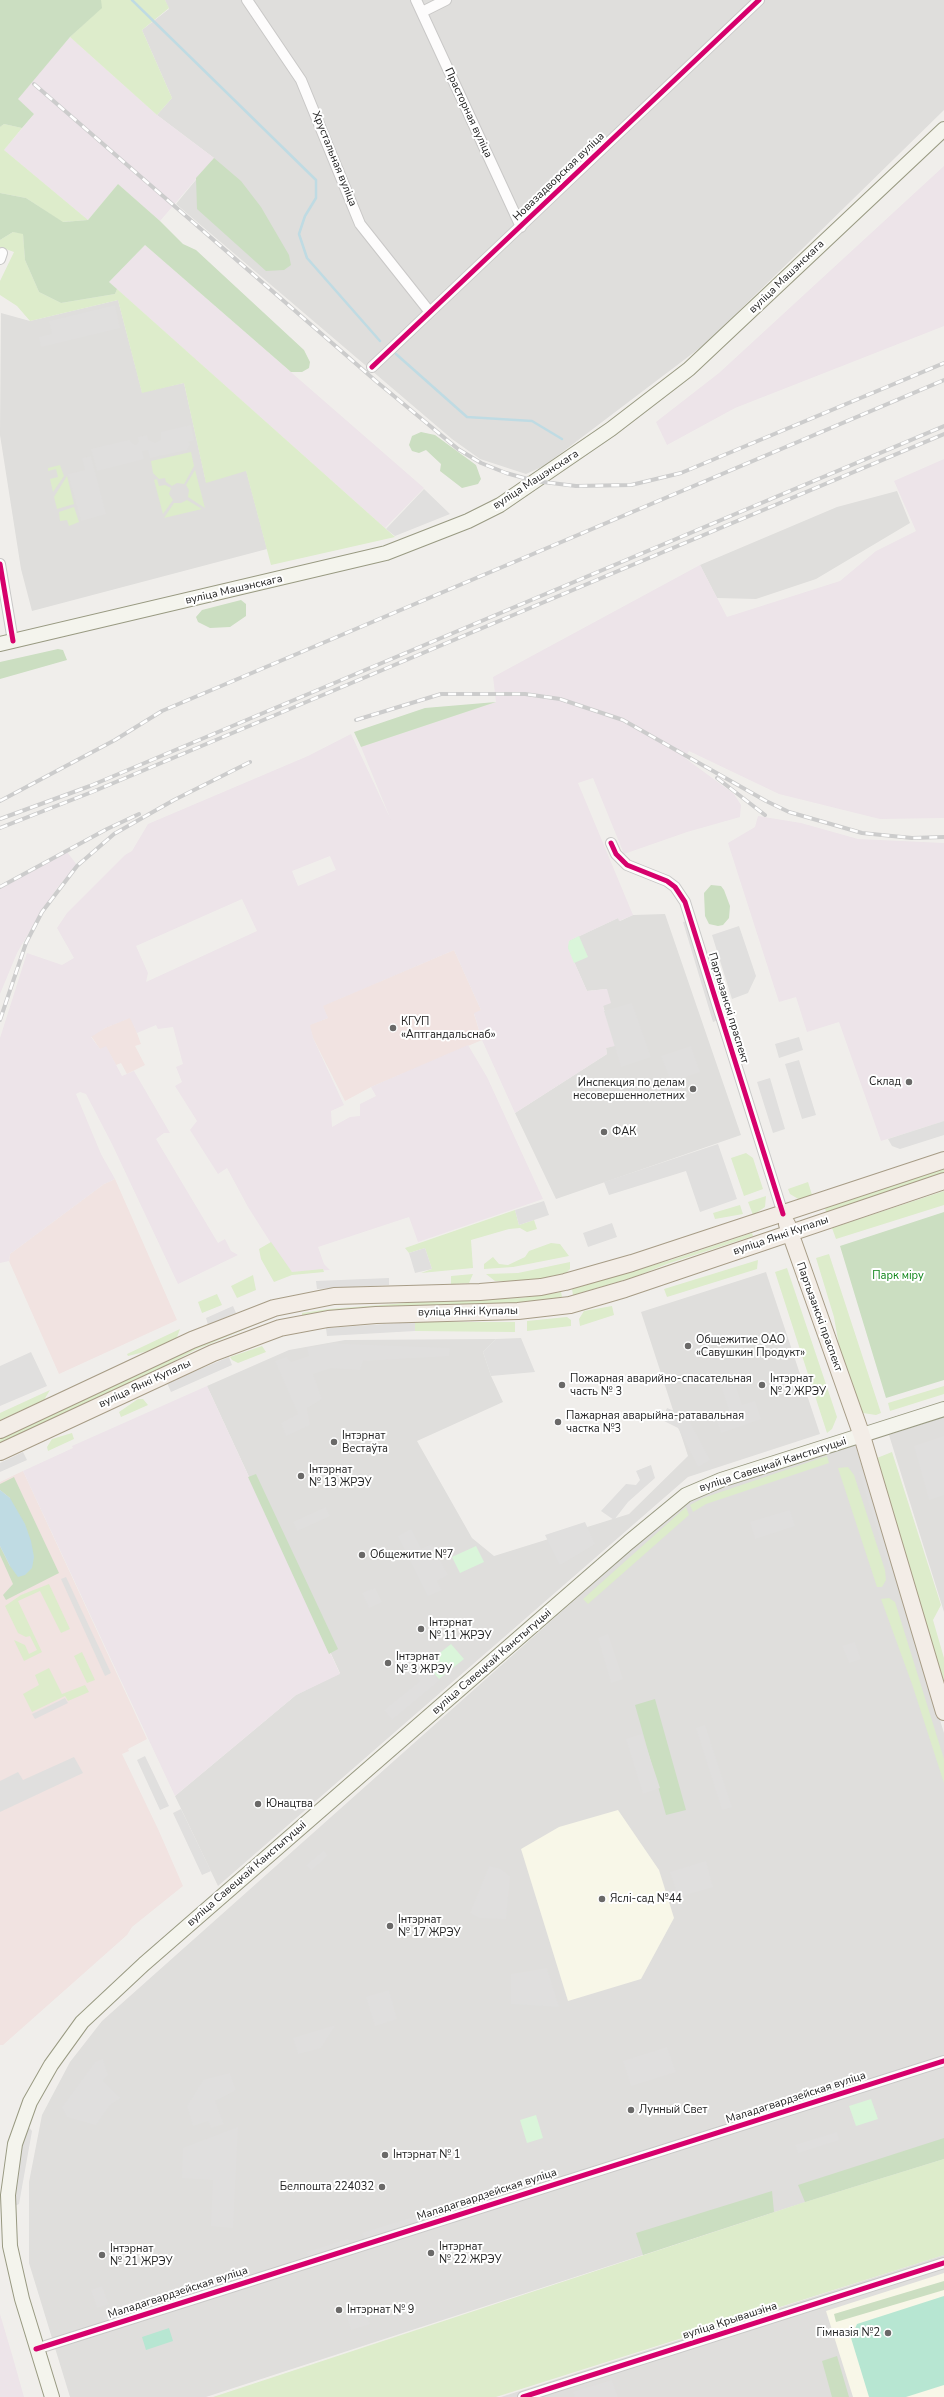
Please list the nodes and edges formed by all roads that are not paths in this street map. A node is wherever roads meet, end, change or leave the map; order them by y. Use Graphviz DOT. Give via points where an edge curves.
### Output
graph roads {
  1 [pos="247,0"];
  2 [pos="416,0"];
  3 [pos="446,0"];
  4 [pos="759,0"];
  5 [pos="422,12"];
  6 [pos="944,129"];
  7 [pos="520,227"];
  8 [pos="429,312"];
  9 [pos="372,367"];
  10 [pos="0,564"];
  11 [pos="6,642"];
  12 [pos="611,843"];
  13 [pos="944,1160"];
  14 [pos="944,1181"];
  15 [pos="784,1214"];
  16 [pos="790,1234"];
  17 [pos="274,1308"];
  18 [pos="280,1328"];
  19 [pos="944,1409"];
  20 [pos="0,1430"];
  21 [pos="862,1436"];
  22 [pos="0,1452"];
  23 [pos="944,1712"];
  24 [pos="944,2061"];
  25 [pos="944,2263"];
  26 [pos="36,2349"];
  27 [pos="52,2397"];
  28 [pos="523,2397"];
  1 -- 8 [label="street, Хрустальная вуліца" via="301,80 360,224"];
  2 -- 5 [label="street, Прасторная вуліца"];
  3 -- 5 [label="street"];
  4 -- 7 [label="street, Новазадворская вуліца"];
  5 -- 7 [label="street, Прасторная вуліца"];
  6 -- 11 [label="main road, вуліца Машэнскага" via="689,369 611,429 500,505 386,552"];
  7 -- 8 [label="street, Новазадворская вуліца"];
  8 -- 9 [label="street, Новазадворская вуліца"];
  10 -- 11 [label="street"];
  12 -- 15 [label="street, Партызанскі праспект" via="616,854 627,865 667,881 675,887 685,902"];
  13 -- 15 [label="main road, вуліца Янкі Купалы"];
  14 -- 16 [label="main road, вуліца Янкі Купалы"];
  15 -- 16 [label="main road, Партызанскі праспект"];
  15 -- 17 [label="main road, вуліца Янкі Купалы" via="582,1278 541,1287 480,1292 334,1296"];
  16 -- 18 [label="main road, вуліца Янкі Купалы" via="570,1305 518,1311 328,1318"];
  16 -- 21 [label="main road, Партызанскі праспект"];
  17 -- 18 [label="main road"];
  17 -- 20 [label="main road, вуліца Янкі Купалы" via="179,1346"];
  18 -- 22 [label="main road, вуліца Янкі Купалы" via="213,1353"];
  19 -- 21 [label="main road, вуліца Савецкай Канстытуцыі"];
  21 -- 23 [label="main road, Партызанскі праспект"];
  21 -- 26 [label="main road, вуліца Савецкай Канстытуцыі" via="721,1480 686,1495 144,1964 82,2022 51,2064 30,2102 15,2144 8,2195 10,2246"];
  24 -- 26 [label="street, Маладагвардзейская вуліца"];
  25 -- 28 [label="street, вуліца Крывашэіна"];
  26 -- 27 [label="main road, вуліца Савецкай Канстытуцыі"];
}
